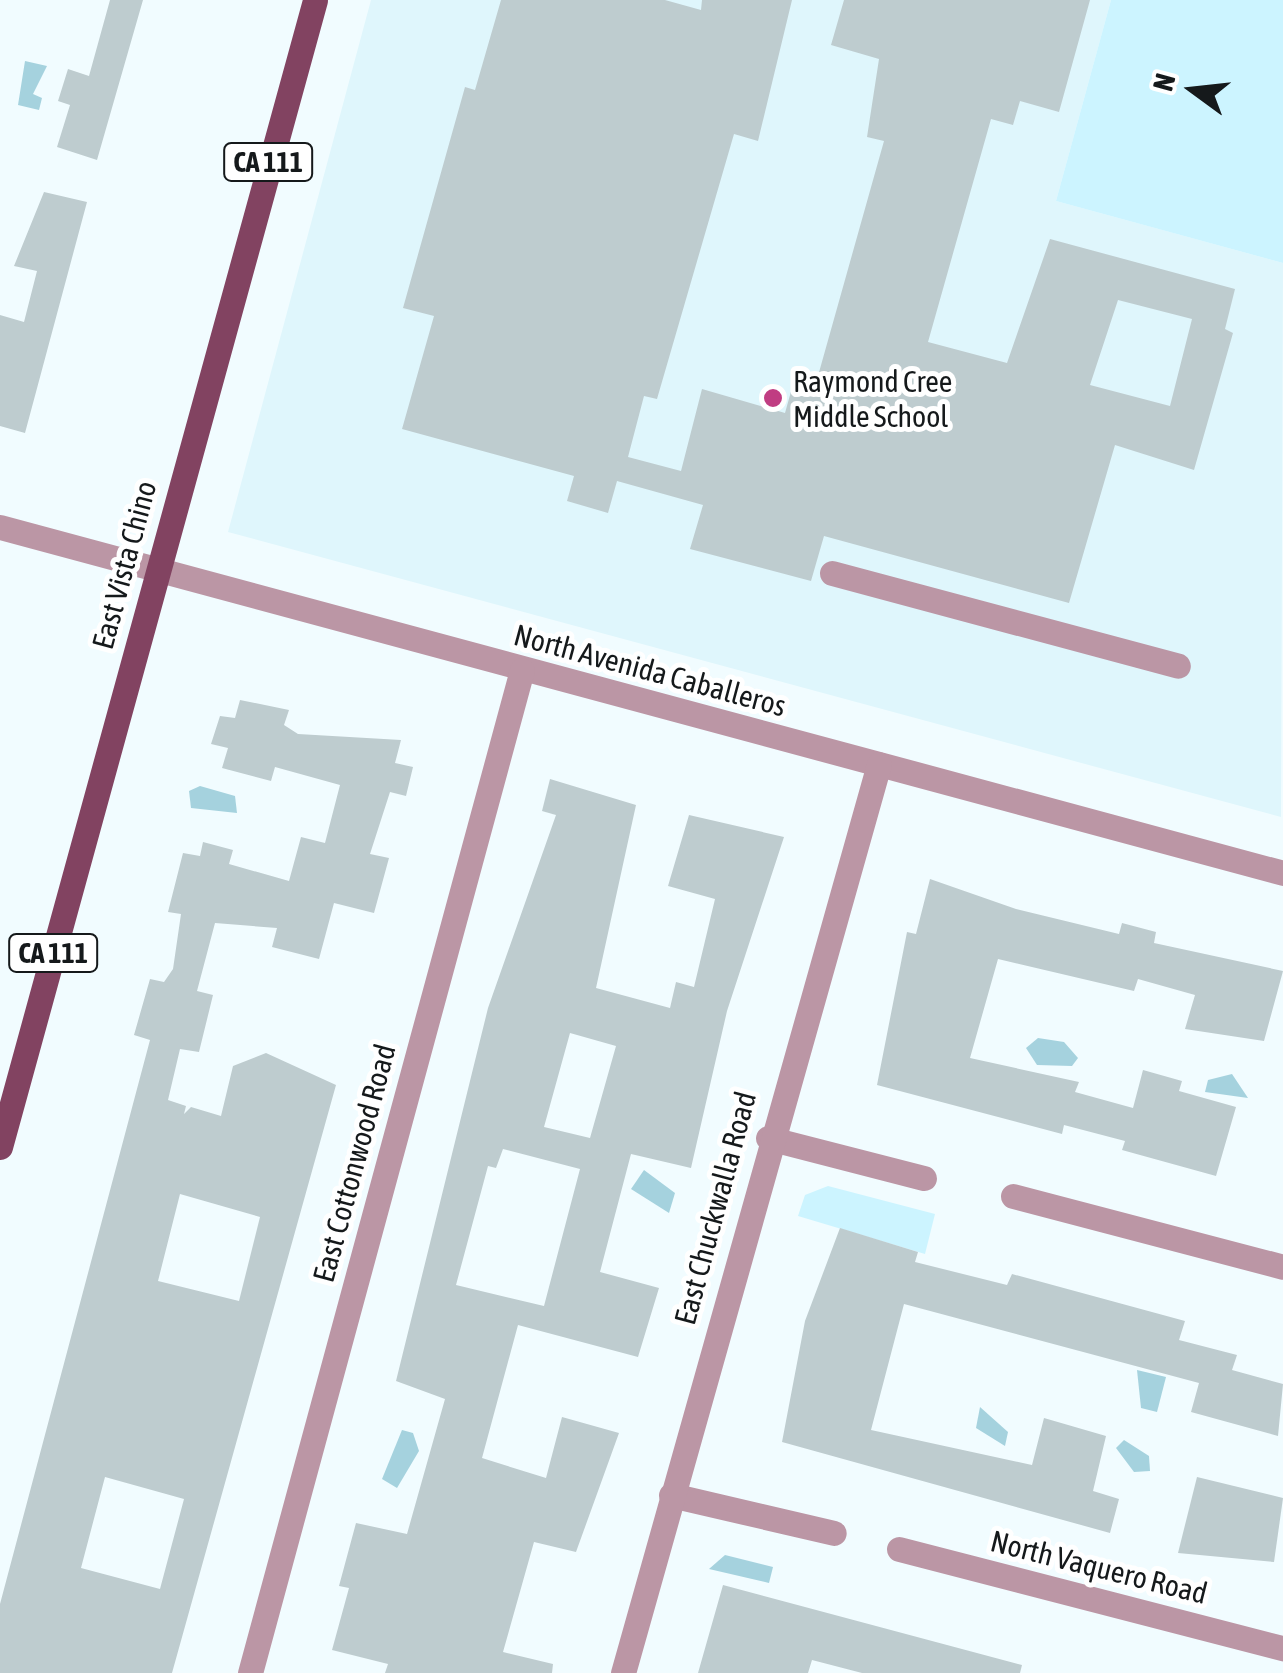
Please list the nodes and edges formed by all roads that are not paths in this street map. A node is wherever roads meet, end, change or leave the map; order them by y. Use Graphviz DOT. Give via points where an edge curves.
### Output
graph roads {
  1 [pos="314,0"];
  2 [pos="0,527"];
  3 [pos="156,570"];
  4 [pos="832,574"];
  5 [pos="1178,666"];
  6 [pos="522,670"];
  7 [pos="879,764"];
  8 [pos="1283,873"];
  9 [pos="768,1138"];
  10 [pos="0,1147"];
  11 [pos="924,1178"];
  12 [pos="1012,1196"];
  13 [pos="1283,1266"];
  14 [pos="671,1494"];
  15 [pos="834,1533"];
  16 [pos="899,1550"];
  17 [pos="1283,1648"];
  18 [pos="250,1673"];
  19 [pos="623,1673"];
  1 -- 3 [label="main road, East Vista Chino / CA 111"];
  2 -- 3 [label="street, North Avenida Caballeros"];
  3 -- 6 [label="street, North Avenida Caballeros"];
  3 -- 10 [label="main road, East Vista Chino / CA 111"];
  4 -- 5 [label="street"];
  6 -- 7 [label="street, North Avenida Caballeros"];
  6 -- 18 [label="street, East Cottonwood Road"];
  7 -- 8 [label="street, North Avenida Caballeros"];
  7 -- 9 [label="street, East Chuckwalla Road"];
  9 -- 11 [label="street"];
  9 -- 14 [label="street, East Chuckwalla Road"];
  12 -- 13 [label="street"];
  14 -- 15 [label="street"];
  14 -- 19 [label="street, East Chuckwalla Road"];
  16 -- 17 [label="street, North Vaquero Road"];
}
